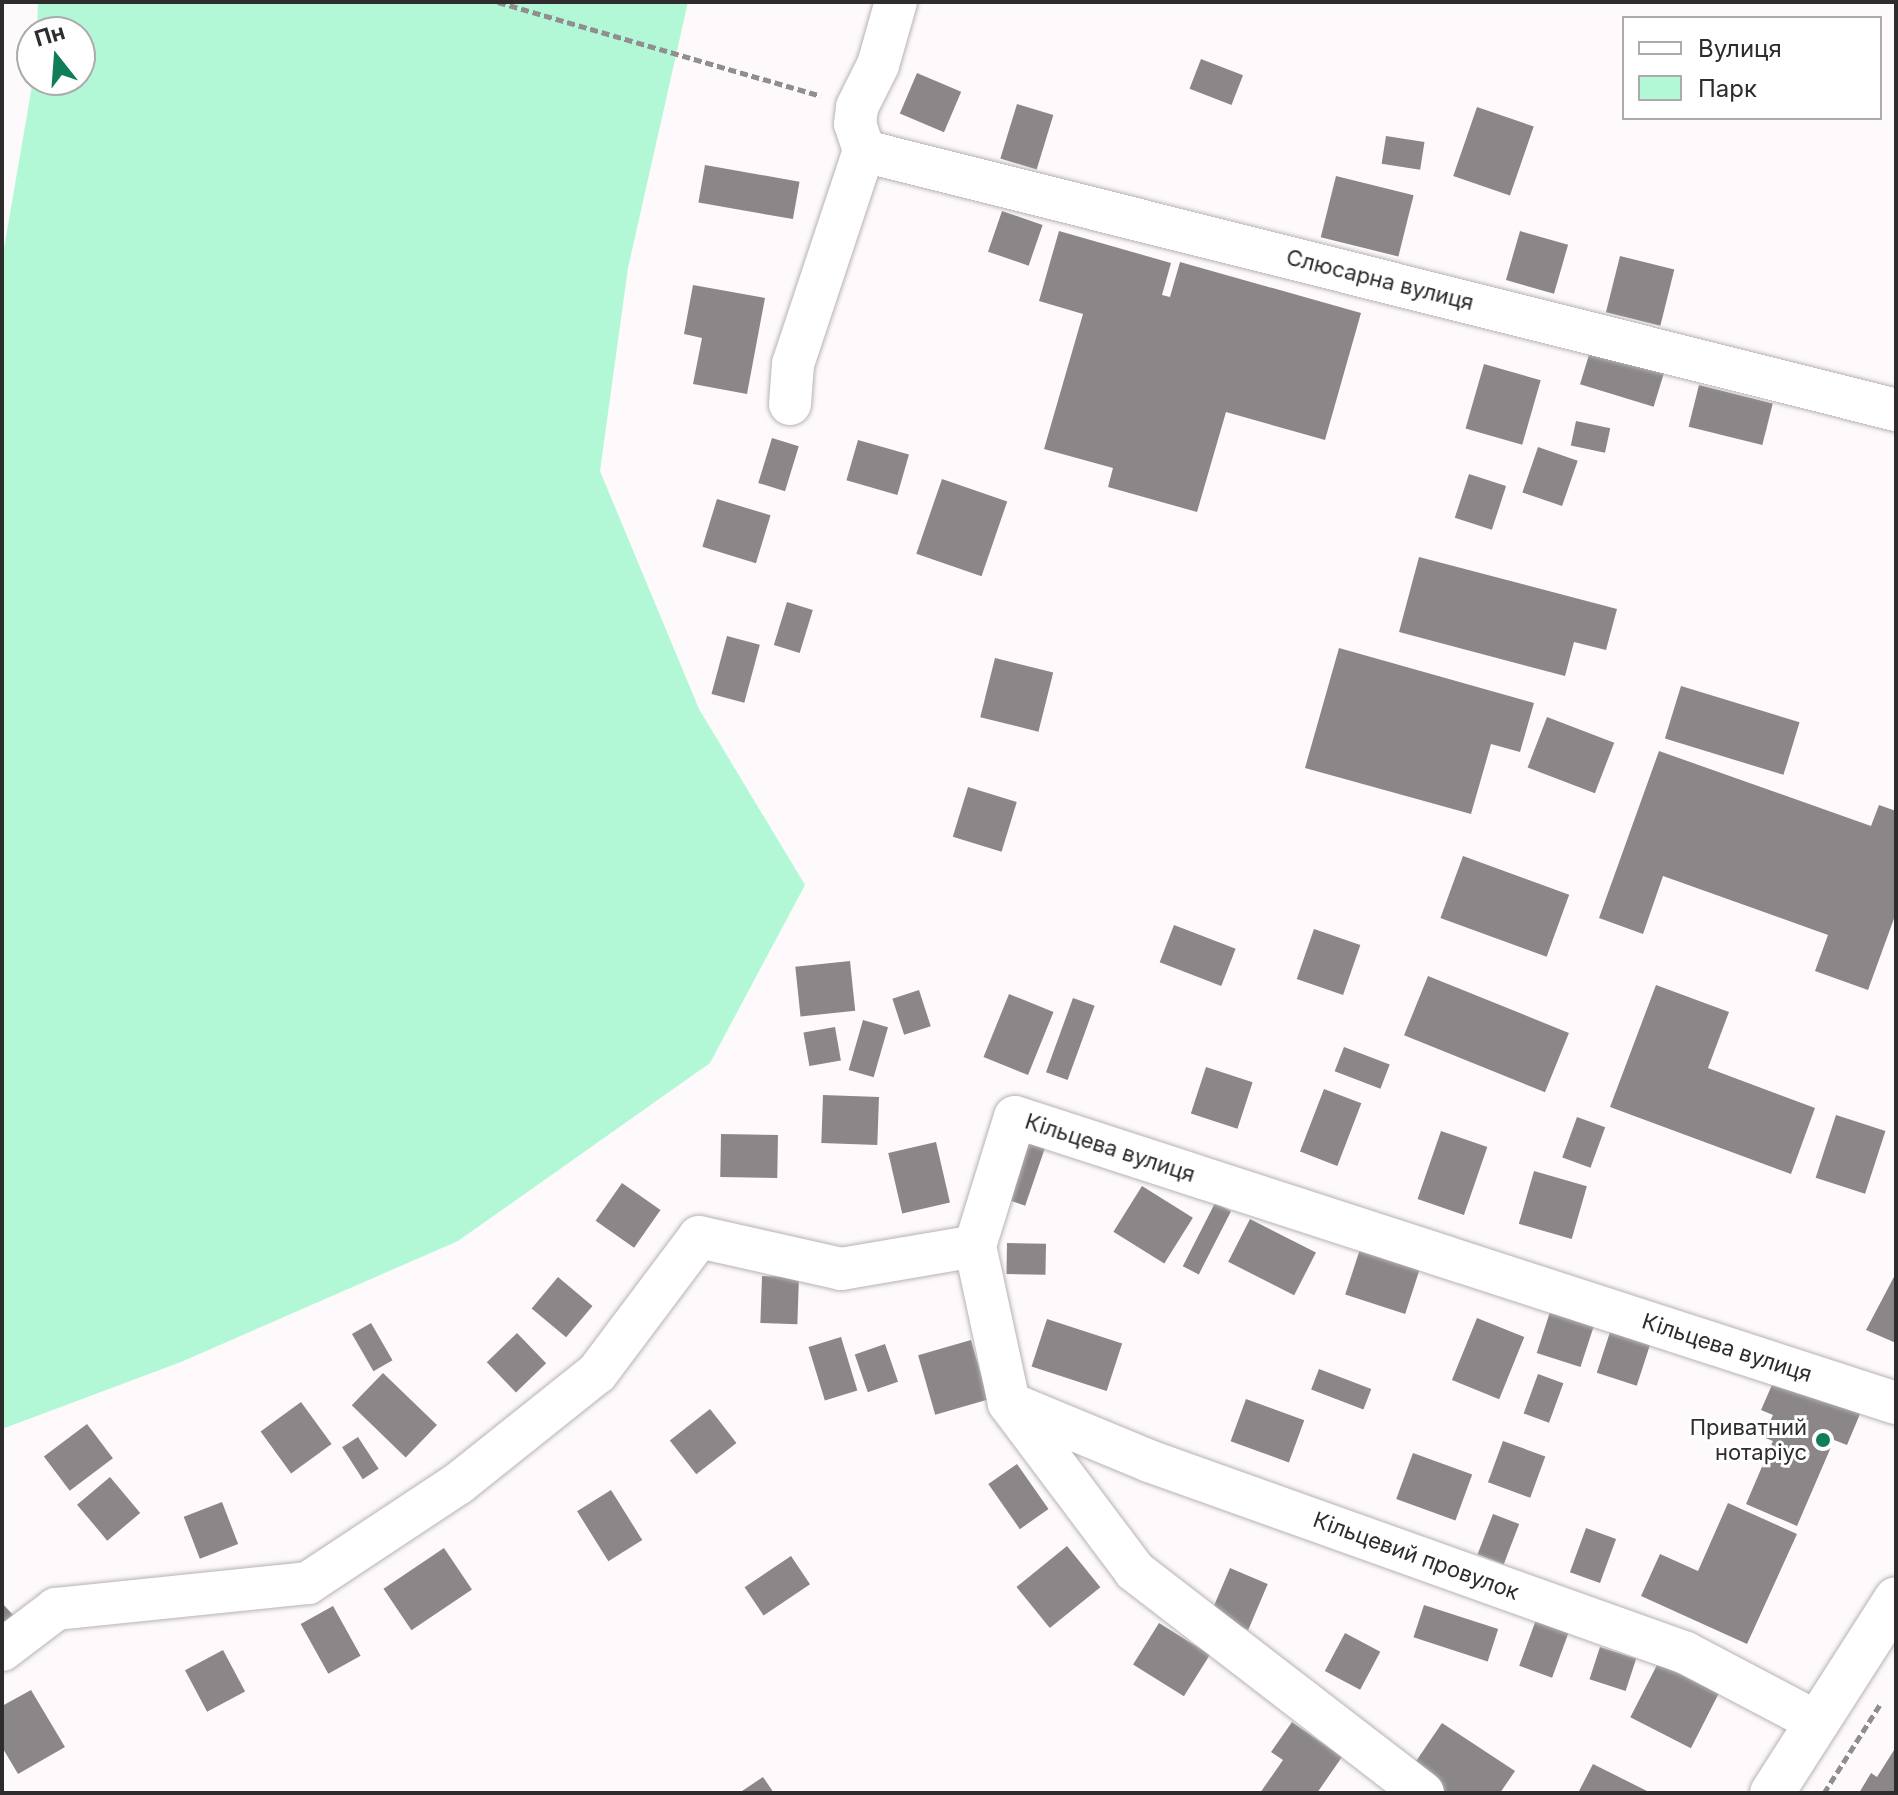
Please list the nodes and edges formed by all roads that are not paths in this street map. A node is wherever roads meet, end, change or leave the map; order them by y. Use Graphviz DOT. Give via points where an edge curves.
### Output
graph roads {
  1 [pos="896,2"];
  2 [pos="864,151"];
  3 [pos="790,404"];
  4 [pos="1896,410"];
  5 [pos="975,1246"];
  6 [pos="1009,1403"];
  7 [pos="1896,1403"];
  8 [pos="1896,1599"];
  9 [pos="2,1650"];
  10 [pos="1817,1722"];
  11 [pos="1423,1793"];
  12 [pos="1772,1793"];
  1 -- 2 [label="street" via="878,65 857,107 855,124"];
  2 -- 3 [label="street" via="793,364"];
  2 -- 4 [label="street, Слюсарна вулиця"];
  5 -- 6 [label="street, Кільцева вулиця"];
  5 -- 7 [label="street, Кільцева вулиця" via="1015,1117"];
  5 -- 9 [label="street" via="841,1269 699,1237 597,1373 459,1483 308,1583 56,1609"];
  6 -- 10 [label="street, Кільцевий провулок" via="1149,1461 1686,1653"];
  6 -- 11 [label="street, Кільцева вулиця" via="1135,1571"];
  8 -- 10 [label="street"];
  10 -- 12 [label="street"];
}
